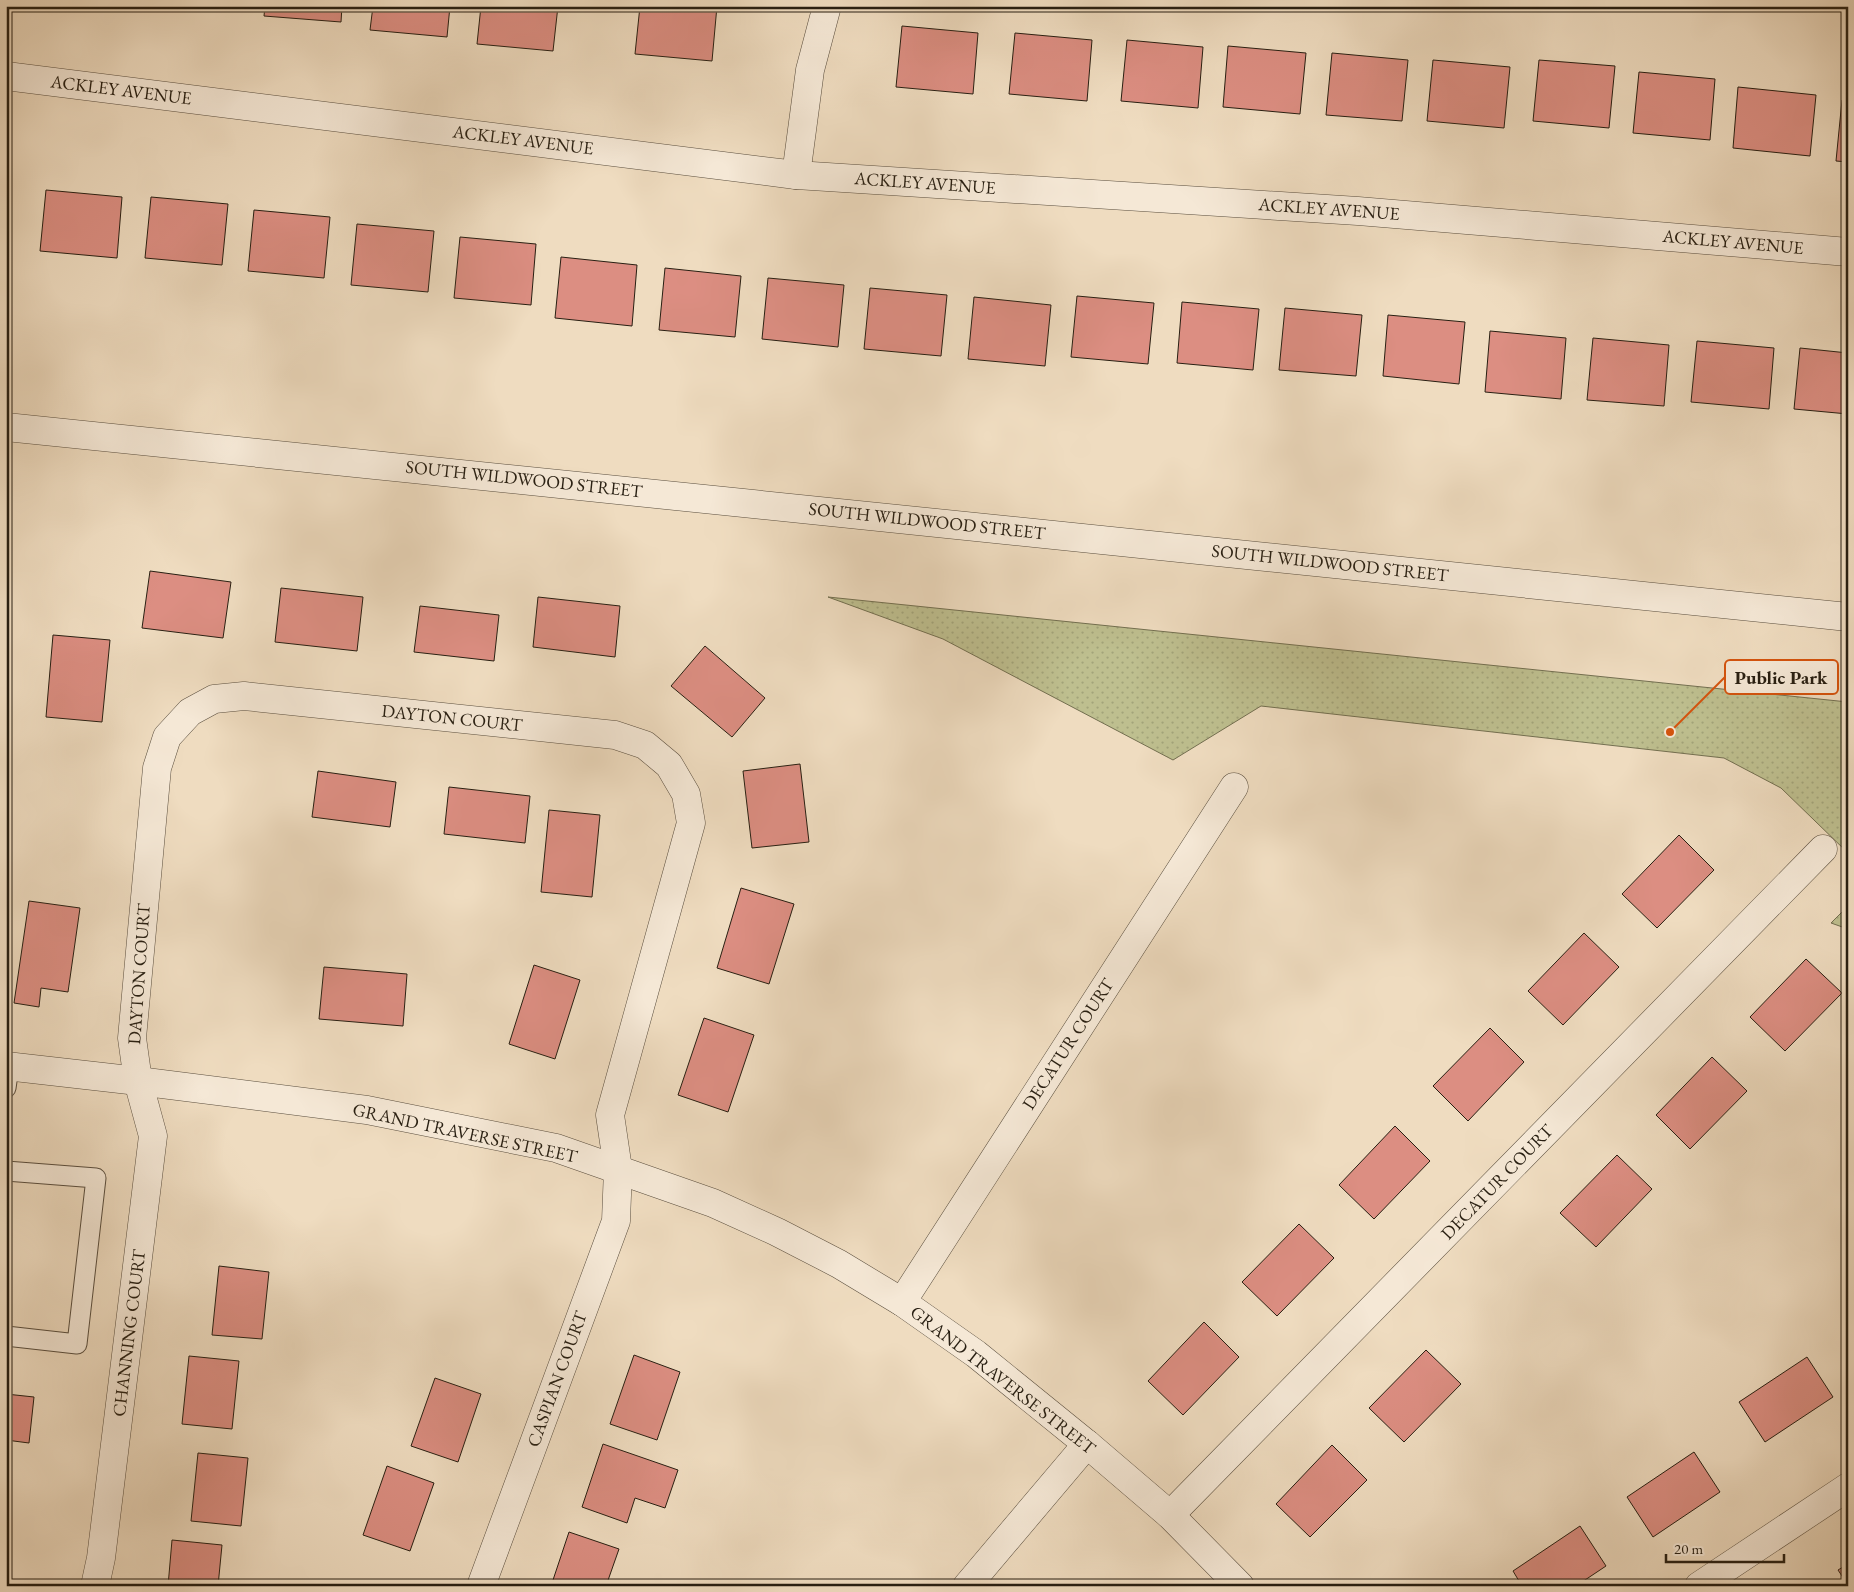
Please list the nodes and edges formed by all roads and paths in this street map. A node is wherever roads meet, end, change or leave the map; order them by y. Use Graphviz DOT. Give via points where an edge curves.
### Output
graph roads {
  1 [pos="827,6"];
  2 [pos="6,76"];
  3 [pos="796,175"];
  4 [pos="1848,252"];
  5 [pos="6,427"];
  6 [pos="1848,617"];
  7 [pos="1234,787"];
  8 [pos="1823,849"];
  9 [pos="7,1074"];
  10 [pos="138,1081"];
  11 [pos="618,1169"];
  12 [pos="6,1171"];
  13 [pos="902,1302"];
  14 [pos="6,1336"];
  15 [pos="1087,1444"];
  16 [pos="1848,1486"];
  17 [pos="1170,1515"];
  18 [pos="95,1586"];
  19 [pos="480,1586"];
  20 [pos="967,1586"];
  21 [pos="1240,1586"];
  22 [pos="1699,1586"];
  1 -- 3 [label="street" via="810,70"];
  2 -- 3 [label="street, ACKLEY AVENUE"];
  3 -- 4 [label="street, ACKLEY AVENUE" via="1358,211"];
  5 -- 6 [label="street, SOUTH WILDWOOD STREET"];
  7 -- 13 [label="street, DECATUR COURT"];
  8 -- 17 [label="street, DECATUR COURT"];
  9 -- 10 [label="street, GRAND TRAVERSE STREET"];
  10 -- 11 [label="street, GRAND TRAVERSE STREET" via="367,1110 556,1148"];
  10 -- 11 [label="street, DAYTON COURT" via="132,1038 157,768 167,737 190,712 214,699 244,696 615,735 645,745 669,765 686,794 691,823 610,1116"];
  10 -- 18 [label="street, CHANNING COURT" via="153,1136"];
  11 -- 13 [label="street, GRAND TRAVERSE STREET" via="713,1203 777,1232"];
  11 -- 19 [label="street, CASPIAN COURT" via="616,1221"];
  12 -- 14 [label="lane" via="96,1178 77,1344"];
  13 -- 15 [label="street, GRAND TRAVERSE STREET" via="976,1354"];
  15 -- 17 [label="street, GRAND TRAVERSE STREET"];
  15 -- 20 [label="street"];
  16 -- 22 [label="street"];
  17 -- 21 [label="street, GRAND TRAVERSE STREET"];
}
